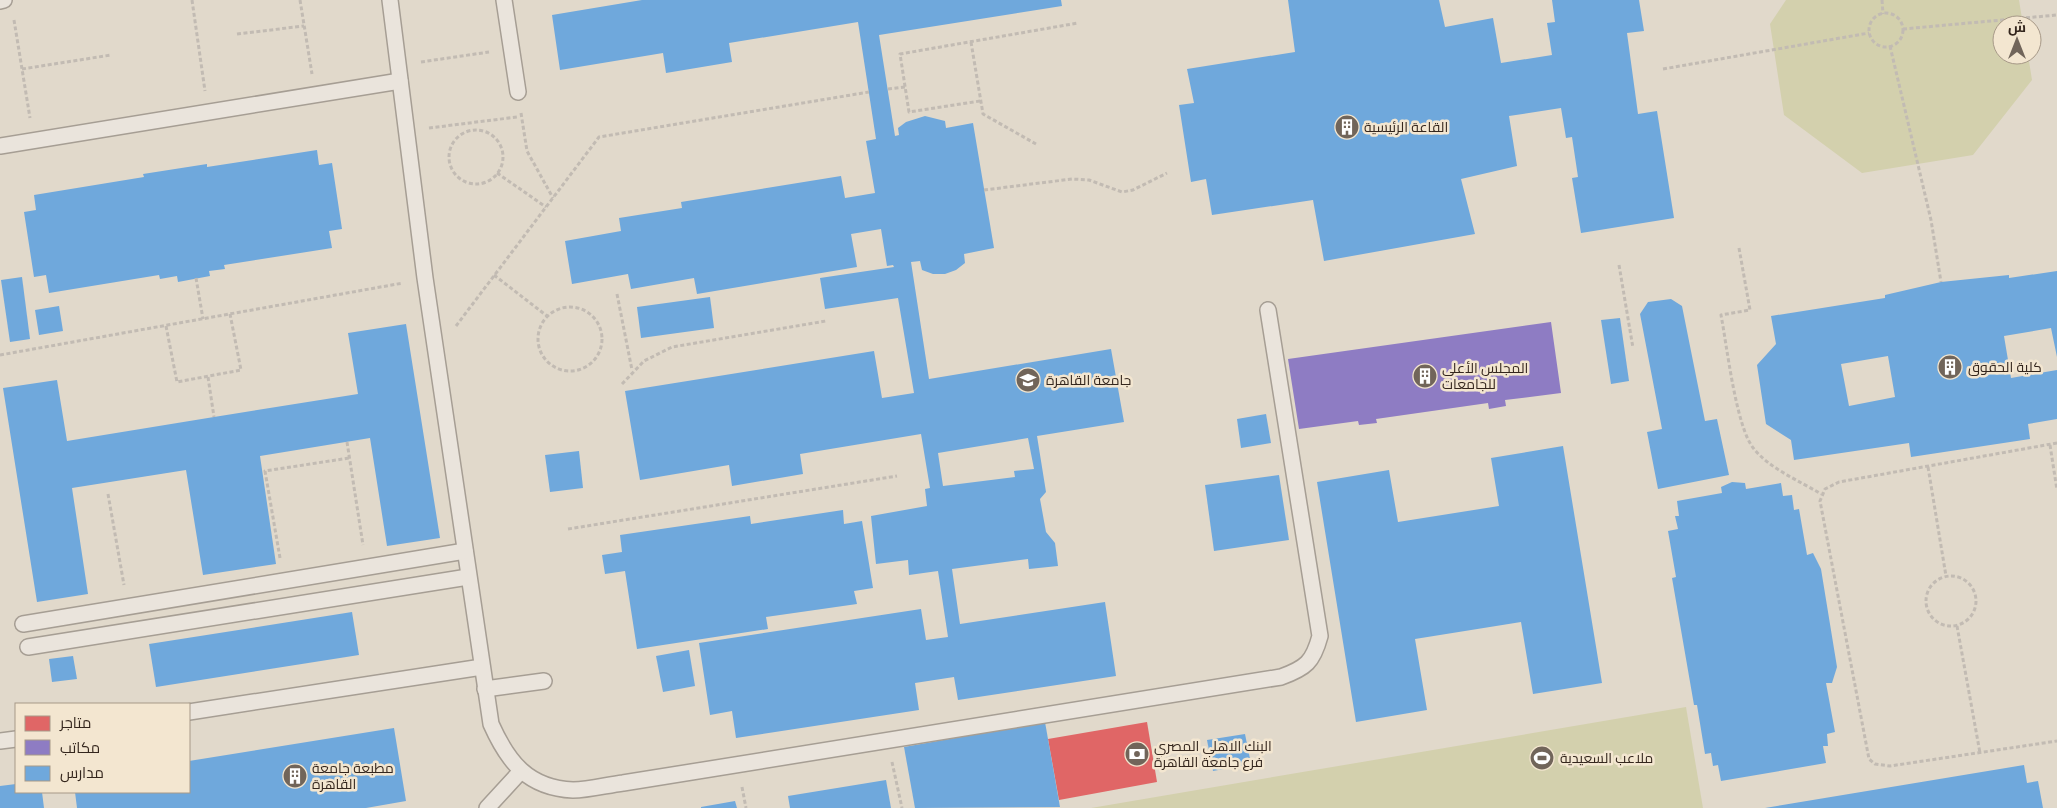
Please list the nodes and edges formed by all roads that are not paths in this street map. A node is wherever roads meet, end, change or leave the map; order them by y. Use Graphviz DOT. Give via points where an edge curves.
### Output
graph roads {
  1 [pos="390,0"];
  2 [pos="504,0"];
  3 [pos="0,1"];
  4 [pos="9,5"];
  5 [pos="400,81"];
  6 [pos="518,92"];
  7 [pos="0,146"];
  8 [pos="1268,310"];
  9 [pos="465,551"];
  10 [pos="468,577"];
  11 [pos="23,624"];
  12 [pos="28,647"];
  13 [pos="482,667"];
  14 [pos="544,681"];
  15 [pos="485,689"];
  16 [pos="190,712"];
  17 [pos="15,739"];
  18 [pos="0,741"];
  19 [pos="521,771"];
  20 [pos="487,808"];
  1 -- 5 [label="lane"];
  2 -- 6 [label="lane"];
  3 -- 4 [label="lane"];
  5 -- 7 [label="lane"];
  5 -- 9 [label="lane"];
  8 -- 19 [label="lane" via="1320,636 1314,656 1300,670 1281,677 574,790 546,785"];
  9 -- 10 [label="lane"];
  9 -- 11 [label="lane"];
  10 -- 12 [label="lane"];
  10 -- 13 [label="lane"];
  13 -- 15 [label="lane"];
  13 -- 16 [label="lane"];
  14 -- 15 [label="lane"];
  15 -- 19 [label="lane" via="491,724 502,750"];
  17 -- 18 [label="lane"];
  19 -- 20 [label="lane"];
}
